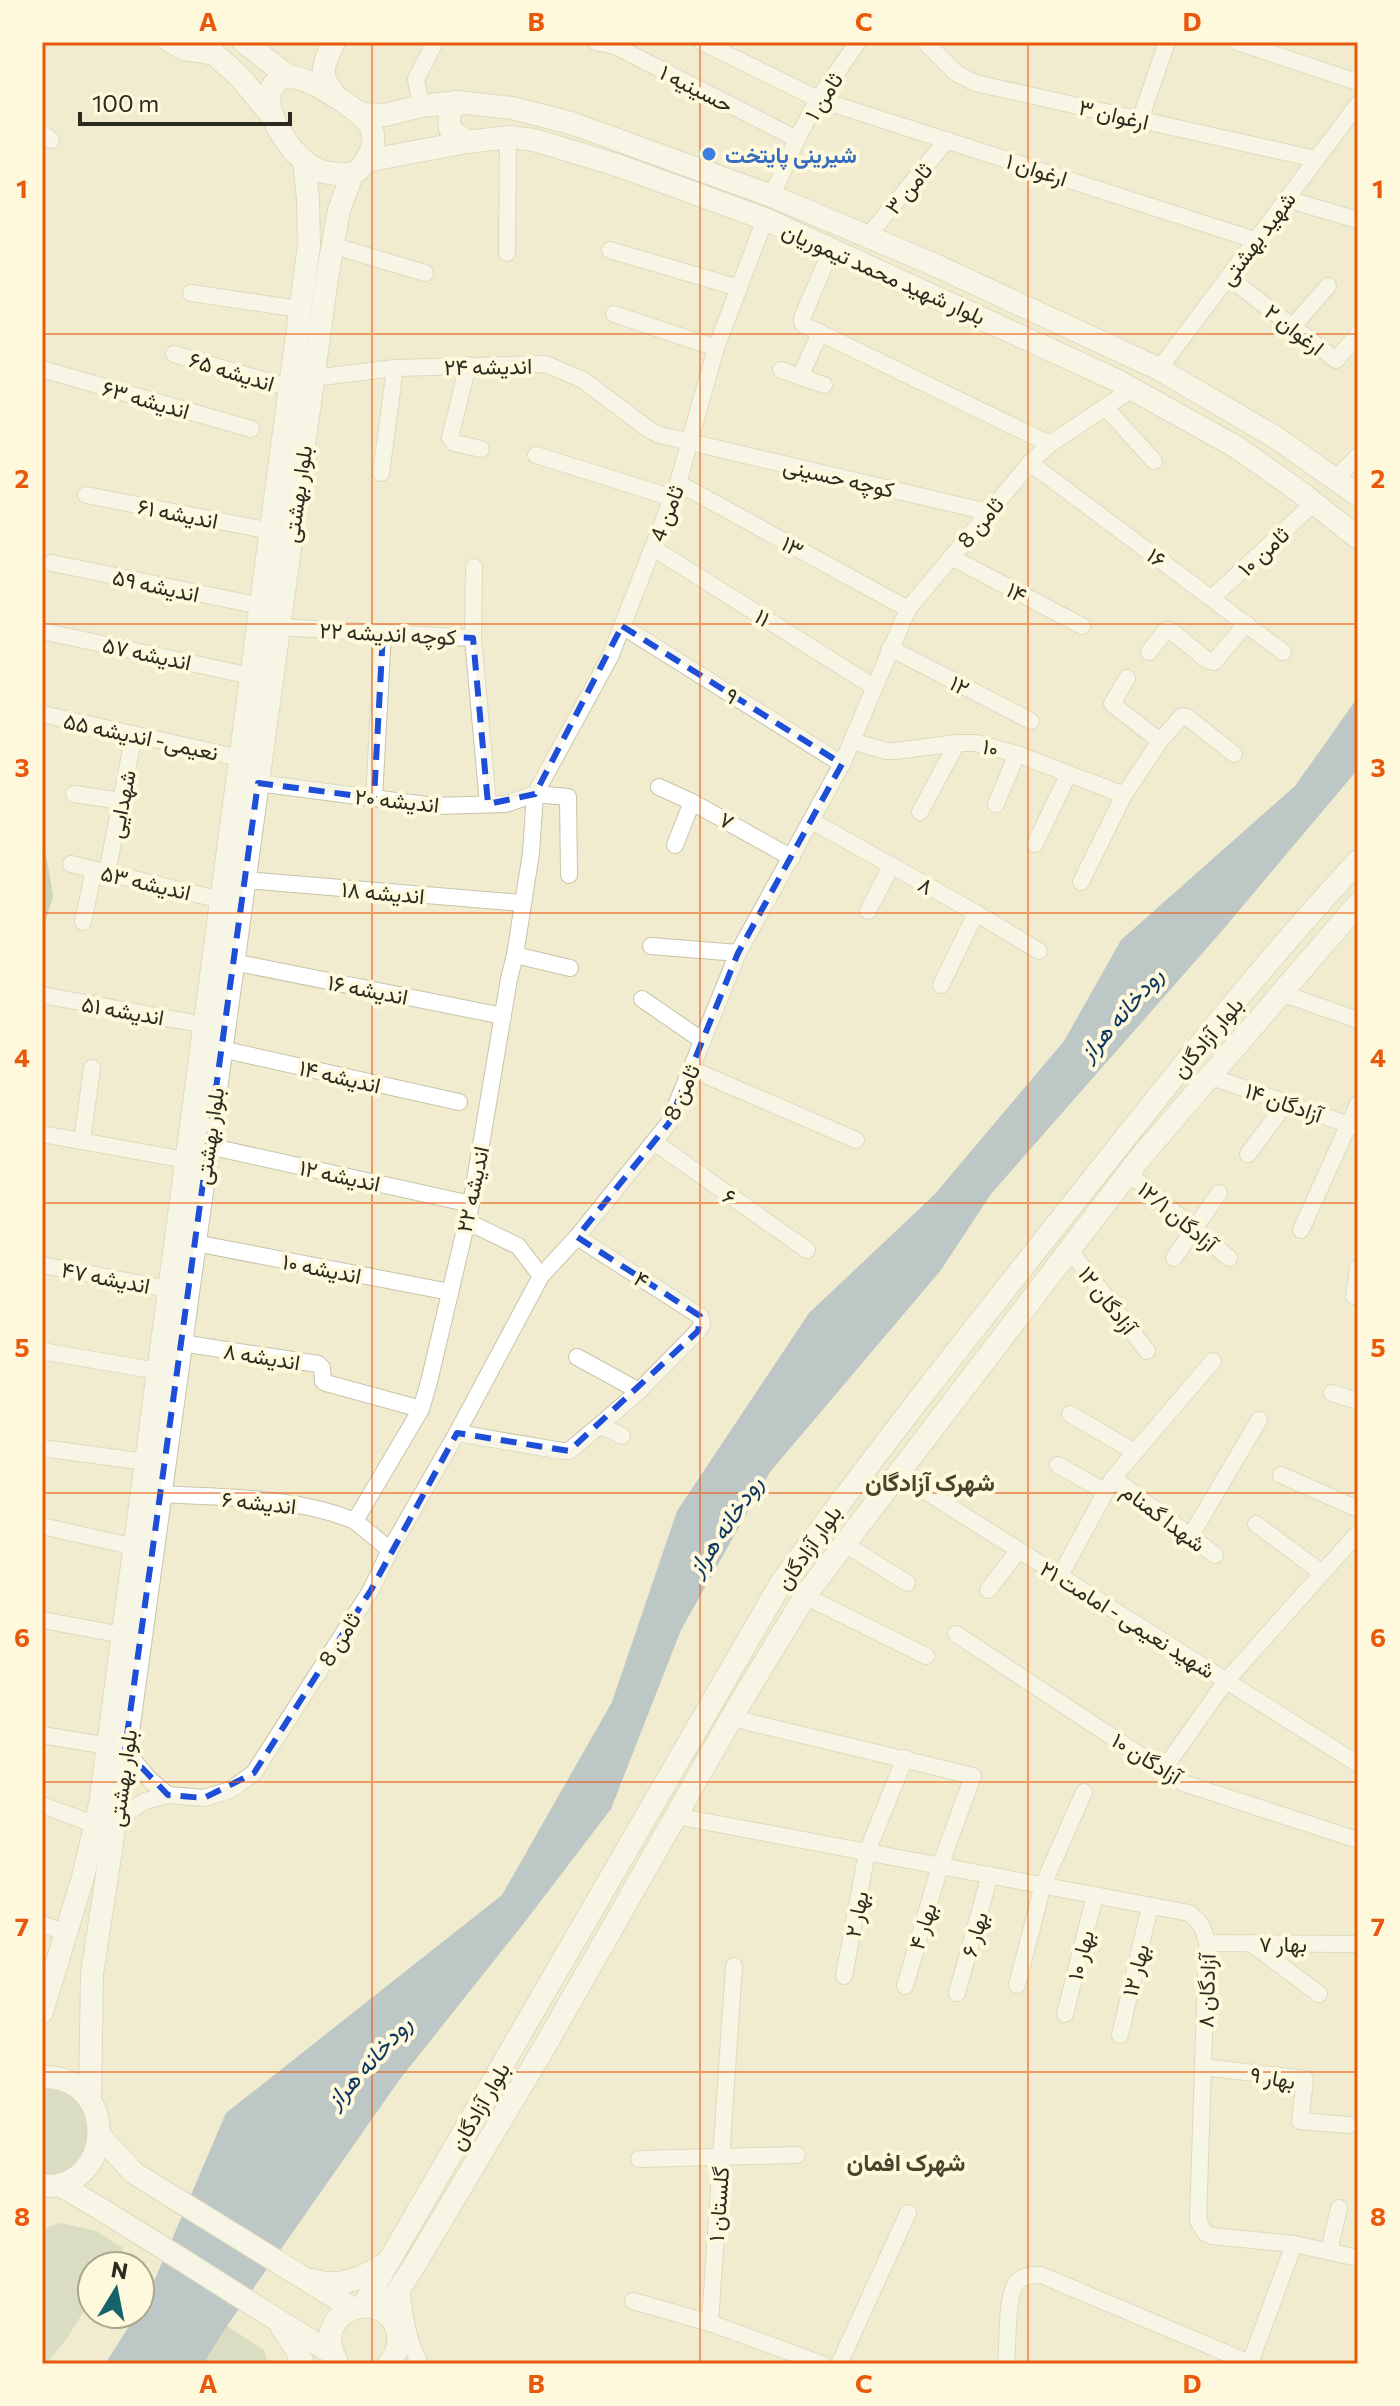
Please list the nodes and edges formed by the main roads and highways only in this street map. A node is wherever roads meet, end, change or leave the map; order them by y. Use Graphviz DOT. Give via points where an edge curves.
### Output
graph roads {
  1 [pos="334,42"];
  2 [pos="251,48"];
  3 [pos="209,50"];
  4 [pos="288,76"];
  5 [pos="240,77"];
  6 [pos="337,98"];
  7 [pos="457,102"];
  8 [pos="362,114"];
  9 [pos="273,116"];
  10 [pos="467,142"];
  11 [pos="304,161"];
  12 [pos="359,168"];
  13 [pos="308,208"];
  14 [pos="339,210"];
  15 [pos="890,245"];
  16 [pos="935,265"];
  17 [pos="876,269"];
  18 [pos="925,291"];
  19 [pos="1314,464"];
  20 [pos="1335,479"];
  21 [pos="1291,486"];
  22 [pos="1358,495"];
  23 [pos="1314,503"];
  24 [pos="1358,538"];
  25 [pos="1358,861"];
  26 [pos="1332,889"];
  27 [pos="1357,905"];
  28 [pos="213,1037"];
  29 [pos="117,1748"];
  30 [pos="106,1822"];
  31 [pos="547,1988"];
  32 [pos="572,1999"];
  33 [pos="43,2004"];
  34 [pos="527,2023"];
  35 [pos="550,2037"];
  36 [pos="42,2077"];
  37 [pos="90,2100"];
  38 [pos="100,2136"];
  39 [pos="48,2188"];
  40 [pos="390,2260"];
  41 [pos="303,2277"];
  42 [pos="366,2309"];
  43 [pos="277,2321"];
  44 [pos="335,2360"];
  45 [pos="400,2360"];
  46 [pos="303,2364"];
  1 -- 6 [label="main road" via="323,76"];
  2 -- 4 [label="main road"];
  2 -- 5 [label="main road" via="261,60 260,68 255,75"];
  3 -- 5 [label="main road"];
  4 -- 6 [label="main road"];
  4 -- 9 [label="main road" via="269,94"];
  5 -- 9 [label="main road"];
  6 -- 8 [label="main road"];
  7 -- 8 [label="main road, بلوار شهید محمد تیموریان"];
  7 -- 10 [label="main road" via="448,119 450,129"];
  7 -- 15 [label="main road, بلوار شهید محمد تیموریان" via="512,108 571,123"];
  8 -- 12 [label="main road" via="374,139"];
  9 -- 11 [label="main road"];
  10 -- 12 [label="main road, بلوار شهید محمد تیموریان"];
  10 -- 17 [label="main road, بلوار شهید محمد تیموریان" via="508,137 567,149 765,219"];
  11 -- 12 [label="main road" via="322,171"];
  11 -- 13 [label="main road, بلوار بهشتی"];
  12 -- 14 [label="main road, بلوار بهشتی"];
  13 -- 14 [label="main road" via="324,199"];
  13 -- 28 [label="main road, بلوار بهشتی" via="309,245 221,900"];
  14 -- 28 [label="main road, بلوار بهشتی" via="233,962"];
  15 -- 16 [label="main road, بلوار شهید محمد تیموریان"];
  15 -- 17 [label="main road" via="890,261"];
  16 -- 18 [label="main road" via="923,278"];
  16 -- 19 [label="main road, بلوار شهید محمد تیموریان" via="1159,369"];
  17 -- 18 [label="main road, بلوار شهید محمد تیموریان"];
  18 -- 21 [label="main road, بلوار شهید محمد تیموریان" via="1132,389 1238,448"];
  19 -- 20 [label="main road, بلوار شهید محمد تیموریان"];
  19 -- 21 [label="main road"];
  20 -- 22 [label="main road, بلوار شهید محمد تیموریان"];
  20 -- 23 [label="main road"];
  21 -- 23 [label="main road, بلوار شهید محمد تیموریان"];
  23 -- 24 [label="main road, بلوار شهید محمد تیموریان"];
  25 -- 26 [label="main road, بلوار آزادگان"];
  26 -- 27 [label="main road"];
  26 -- 31 [label="main road, بلوار آزادگان" via="1120,1144 781,1583"];
  27 -- 32 [label="main road, بلوار آزادگان" via="1128,1173 805,1596"];
  28 -- 29 [label="main road, بلوار بهشتی" via="208,1146 195,1243"];
  28 -- 29 [label="main road, بلوار بهشتی" via="186,1160 123,1635"];
  29 -- 30 [label="main road, بلوار بهشتی"];
  30 -- 33 [label="main road, بلوار بهشتی"];
  30 -- 37 [label="main road, بلوار بهشتی" via="92,1974"];
  31 -- 32 [label="main road"];
  31 -- 34 [label="main road, بلوار آزادگان"];
  32 -- 35 [label="main road, بلوار آزادگان"];
  34 -- 35 [label="main road"];
  34 -- 40 [label="main road, بلوار آزادگان"];
  35 -- 42 [label="main road, بلوار آزادگان" via="401,2286"];
  36 -- 37 [label="main road" via="66,2081"];
  37 -- 38 [label="main road, بلوار بهشتی"];
  38 -- 39 [label="main road" via="87,2167"];
  38 -- 41 [label="main road" via="134,2173"];
  39 -- 43 [label="main road" via="109,2212"];
  40 -- 41 [label="main road" via="366,2277 326,2285"];
  40 -- 42 [label="main road, بلوار آزادگان"];
  41 -- 42 [label="main road"];
  42 -- 44 [label="main road" via="340,2315 332,2326 329,2340"];
  42 -- 45 [label="main road" via="392,2319"];
  43 -- 44 [label="main road"];
  43 -- 46 [label="main road"];
}
